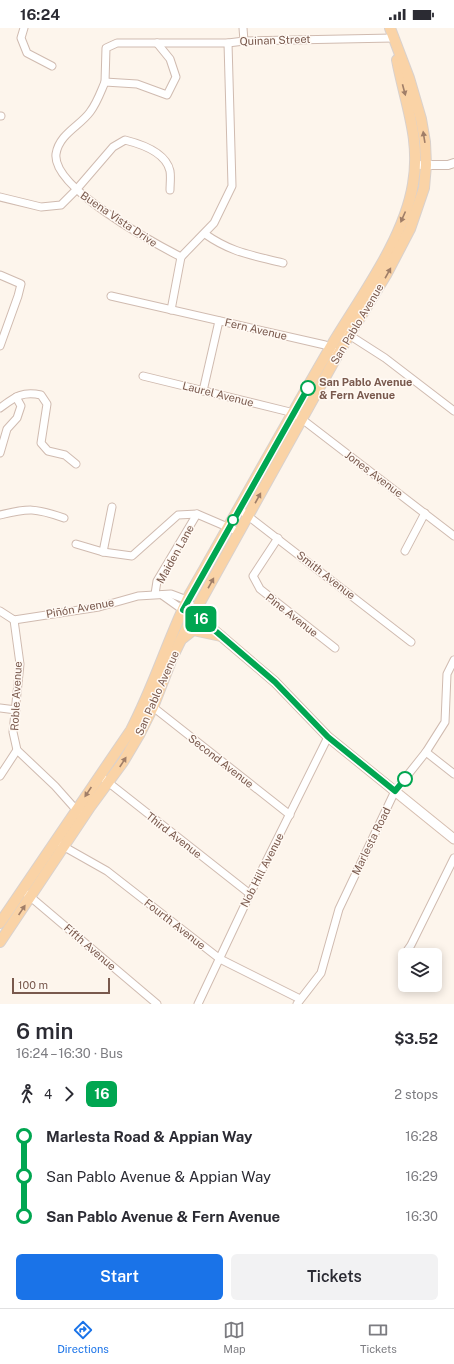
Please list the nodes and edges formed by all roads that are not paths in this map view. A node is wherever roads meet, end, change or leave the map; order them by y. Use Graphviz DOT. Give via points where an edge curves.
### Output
graph roads {
  1 [pos="24,28"];
  2 [pos="243,28"];
  3 [pos="392,33"];
  4 [pos="244,40"];
  5 [pos="157,43"];
  6 [pos="228,43"];
  7 [pos="52,66"];
  8 [pos="105,82"];
  9 [pos="454,163"];
  10 [pos="416,164"];
  11 [pos="426,165"];
  12 [pos="76,190"];
  13 [pos="170,190"];
  14 [pos="0,197"];
  15 [pos="205,234"];
  16 [pos="182,257"];
  17 [pos="283,263"];
  18 [pos="0,275"];
  19 [pos="111,296"];
  20 [pos="171,310"];
  21 [pos="219,321"];
  22 [pos="345,333"];
  23 [pos="0,346"];
  24 [pos="334,351"];
  25 [pos="143,376"];
  26 [pos="203,391"];
  27 [pos="16,397"];
  28 [pos="0,408"];
  29 [pos="454,411"];
  30 [pos="298,416"];
  31 [pos="0,453"];
  32 [pos="76,464"];
  33 [pos="112,507"];
  34 [pos="239,509"];
  35 [pos="426,513"];
  36 [pos="197,514"];
  37 [pos="0,515"];
  38 [pos="248,515"];
  39 [pos="64,518"];
  40 [pos="228,527"];
  41 [pos="239,532"];
  42 [pos="454,536"];
  43 [pos="278,538"];
  44 [pos="76,544"];
  45 [pos="405,551"];
  46 [pos="103,552"];
  47 [pos="159,595"];
  48 [pos="185,605"];
  49 [pos="0,611"];
  50 [pos="194,613"];
  51 [pos="14,620"];
  52 [pos="221,636"];
  53 [pos="180,641"];
  54 [pos="411,642"];
  55 [pos="335,648"];
  56 [pos="454,660"];
  57 [pos="0,708"];
  58 [pos="153,708"];
  59 [pos="16,710"];
  60 [pos="328,737"];
  61 [pos="17,750"];
  62 [pos="426,752"];
  63 [pos="454,774"];
  64 [pos="0,776"];
  65 [pos="99,776"];
  66 [pos="108,782"];
  67 [pos="395,791"];
  68 [pos="80,813"];
  69 [pos="290,815"];
  70 [pos="454,839"];
  71 [pos="59,844"];
  72 [pos="454,858"];
  73 [pos="22,890"];
  74 [pos="250,894"];
  75 [pos="30,896"];
  76 [pos="0,923"];
  77 [pos="0,942"];
  78 [pos="410,948"];
  79 [pos="220,959"];
  80 [pos="298,1002"];
  81 [pos="157,1004"];
  82 [pos="198,1004"];
  1 -- 7 [label="street" via="20,38 27,53"];
  2 -- 4 [label="street"];
  3 -- 4 [label="street, Quinan Street"];
  3 -- 10 [label="main road, San Pablo Avenue, one-way" via="412,121"];
  11 -- 3 [label="main road, San Pablo Avenue, one-way" via="426,142 421,119"];
  4 -- 6 [label="street, Quinan Street"];
  5 -- 6 [label="street, Quinan Street"];
  5 -- 8 [label="street, Buena Vista Drive" via="117,43 106,48"];
  5 -- 8 [label="street" via="170,59 176,77 167,95 137,84"];
  6 -- 15 [label="street" via="232,186 214,223"];
  8 -- 12 [label="street, Buena Vista Drive" via="90,112 61,140 56,154 57,167"];
  9 -- 11 [label="street"];
  10 -- 11 [label="street"];
  10 -- 22 [label="main road, San Pablo Avenue, one-way" via="407,208 388,252"];
  22 -- 11 [label="main road, San Pablo Avenue, one-way" via="386,275 410,229 424,188"];
  12 -- 13 [label="street" via="113,147 125,140 144,144 163,159 170,170"];
  12 -- 14 [label="street" via="61,205 41,207"];
  12 -- 16 [label="street, Buena Vista Drive" via="132,230"];
  15 -- 16 [label="street"];
  15 -- 17 [label="street" via="234,251"];
  16 -- 20 [label="street"];
  18 -- 23 [label="street" via="20,284"];
  19 -- 20 [label="street, Fern Avenue"];
  20 -- 21 [label="street, Fern Avenue"];
  21 -- 24 [label="street, Fern Avenue" via="325,345"];
  21 -- 26 [label="street"];
  22 -- 24 [label="main road, San Pablo Avenue"];
  22 -- 29 [label="street" via="385,358"];
  24 -- 30 [label="main road, San Pablo Avenue"];
  25 -- 26 [label="street, Laurel Avenue"];
  26 -- 30 [label="street, Laurel Avenue"];
  27 -- 28 [label="street"];
  27 -- 31 [label="street" via="21,406 17,418 7,429"];
  27 -- 32 [label="street" via="28,392 41,395 47,404 41,443 48,450 65,455"];
  30 -- 34 [label="main road, San Pablo Avenue"];
  30 -- 35 [label="street, Jones Avenue"];
  38 -- 30 [label="main road, San Pablo Avenue, one-way"];
  33 -- 46 [label="street"];
  34 -- 38 [label="street, Smith Avenue"];
  34 -- 40 [label="main road, San Pablo Avenue"];
  35 -- 42 [label="street, Jones Avenue"];
  35 -- 45 [label="street"];
  36 -- 40 [label="street, Maiden Lane"];
  36 -- 46 [label="street, Maiden Lane" via="178,515 132,556"];
  36 -- 47 [label="street, Maiden Lane" via="157,581"];
  37 -- 39 [label="street" via="35,509"];
  38 -- 41 [label="main road, San Pablo Avenue"];
  38 -- 43 [label="street, Smith Avenue"];
  40 -- 41 [label="street, Maiden Lane"];
  40 -- 48 [label="main road, San Pablo Avenue"];
  50 -- 41 [label="main road, San Pablo Avenue, one-way"];
  43 -- 54 [label="street, Smith Avenue"];
  43 -- 55 [label="street, Pine Avenue" via="253,576 260,589"];
  44 -- 46 [label="street, Maiden Lane"];
  47 -- 48 [label="street"];
  47 -- 48 [label="street, Piñón Avenue" via="171,594"];
  47 -- 51 [label="street, Piñón Avenue" via="138,596 99,607"];
  48 -- 50 [label="main road"];
  48 -- 65 [label="main road, San Pablo Avenue" via="131,730"];
  49 -- 51 [label="street"];
  50 -- 52 [label="main road"];
  50 -- 53 [label="main road, San Pablo Avenue"];
  51 -- 59 [label="street, Roble Avenue" via="20,664"];
  52 -- 53 [label="main road" via="193,630"];
  52 -- 60 [label="main road" via="275,682"];
  53 -- 58 [label="main road, San Pablo Avenue"];
  56 -- 62 [label="street, Marlesta Road" via="447,674 445,722"];
  57 -- 59 [label="street"];
  66 -- 58 [label="main road, San Pablo Avenue, one-way" via="123,762"];
  58 -- 69 [label="street, Second Avenue"];
  59 -- 61 [label="street, Roble Avenue" via="14,732"];
  60 -- 67 [label="main road"];
  60 -- 69 [label="street, Nob Hill Avenue"];
  61 -- 64 [label="street"];
  61 -- 68 [label="street"];
  62 -- 63 [label="street"];
  62 -- 67 [label="street, Marlesta Road"];
  65 -- 66 [label="street, Third Avenue"];
  65 -- 68 [label="main road, San Pablo Avenue, one-way"];
  66 -- 68 [label="main road, San Pablo Avenue"];
  66 -- 74 [label="street, Third Avenue"];
  67 -- 70 [label="main road"];
  67 -- 80 [label="street, Marlesta Road" via="339,909 321,973"];
  68 -- 71 [label="main road, San Pablo Avenue"];
  69 -- 74 [label="street, Nob Hill Avenue"];
  71 -- 73 [label="main road, San Pablo Avenue"];
  71 -- 75 [label="main road, San Pablo Avenue"];
  71 -- 79 [label="street, Fourth Avenue" via="115,877"];
  72 -- 78 [label="street"];
  73 -- 75 [label="street, Fifth Avenue"];
  73 -- 76 [label="main road, San Pablo Avenue"];
  74 -- 79 [label="street, Nob Hill Avenue"];
  77 -- 75 [label="main road, San Pablo Avenue, one-way"];
  75 -- 81 [label="street, Fifth Avenue"];
  79 -- 80 [label="street, Fourth Avenue"];
  79 -- 82 [label="street, Nob Hill Avenue"];
}
